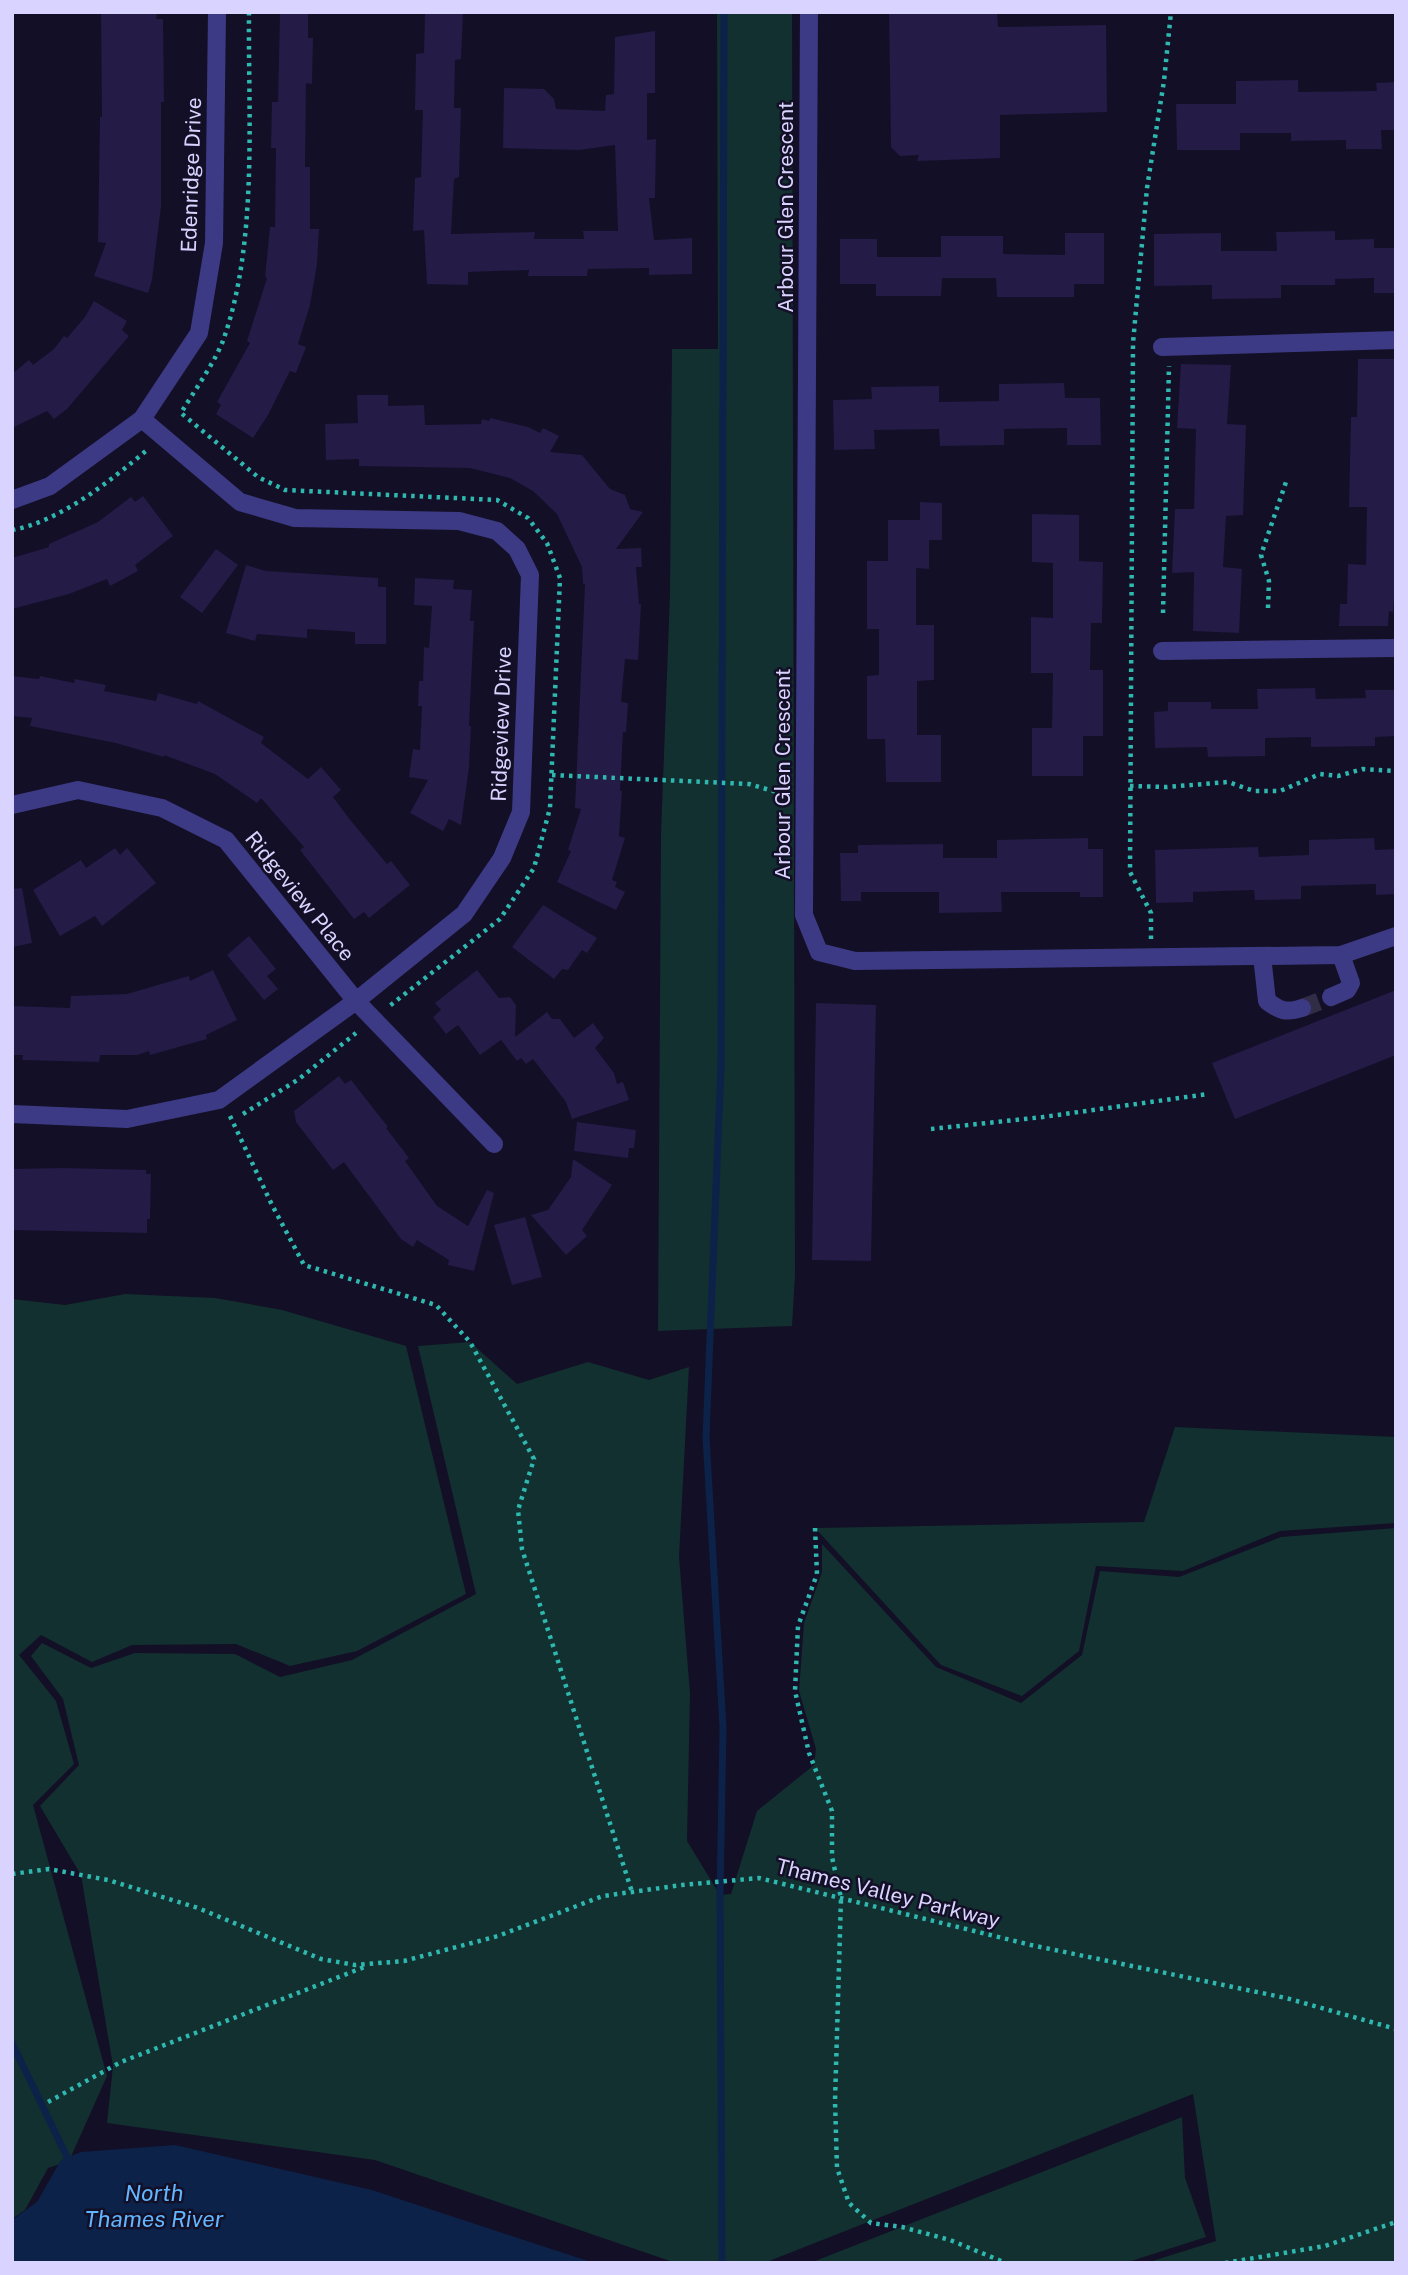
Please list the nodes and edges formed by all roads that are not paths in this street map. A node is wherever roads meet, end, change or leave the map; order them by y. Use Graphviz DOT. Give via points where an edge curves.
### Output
graph roads {
  1 [pos="218,12"];
  2 [pos="809,12"];
  3 [pos="1396,340"];
  4 [pos="1165,353"];
  5 [pos="142,419"];
  6 [pos="12,500"];
  7 [pos="1396,648"];
  8 [pos="1162,651"];
  9 [pos="12,805"];
  10 [pos="1396,936"];
  11 [pos="1341,955"];
  12 [pos="1262,956"];
  13 [pos="1331,997"];
  14 [pos="356,1001"];
  15 [pos="1302,1008"];
  16 [pos="12,1114"];
  17 [pos="494,1144"];
  1 -- 5 [label="street, Edenridge Drive" via="214,243 199,333"];
  2 -- 12 [label="street, Arbour Glen Crescent" via="804,915 819,952 855,961"];
  3 -- 4 [label="street"];
  5 -- 6 [label="street, Edenridge Drive" via="50,486"];
  5 -- 14 [label="street, Ridgeview Drive" via="240,502 295,518 458,521 498,531 517,548 530,575 521,812 502,858 464,914"];
  7 -- 8 [label="street"];
  9 -- 14 [label="street, Ridgeview Place" via="78,790 162,808 226,840"];
  10 -- 11 [label="street, Arbour Glen Crescent"];
  11 -- 12 [label="street, Arbour Glen Crescent"];
  11 -- 13 [label="street" via="1351,983"];
  12 -- 15 [label="street" via="1267,1001 1279,1010"];
  14 -- 16 [label="street, Ridgeview Drive" via="219,1100 127,1119"];
  14 -- 17 [label="street, Ridgeview Place"];
}
